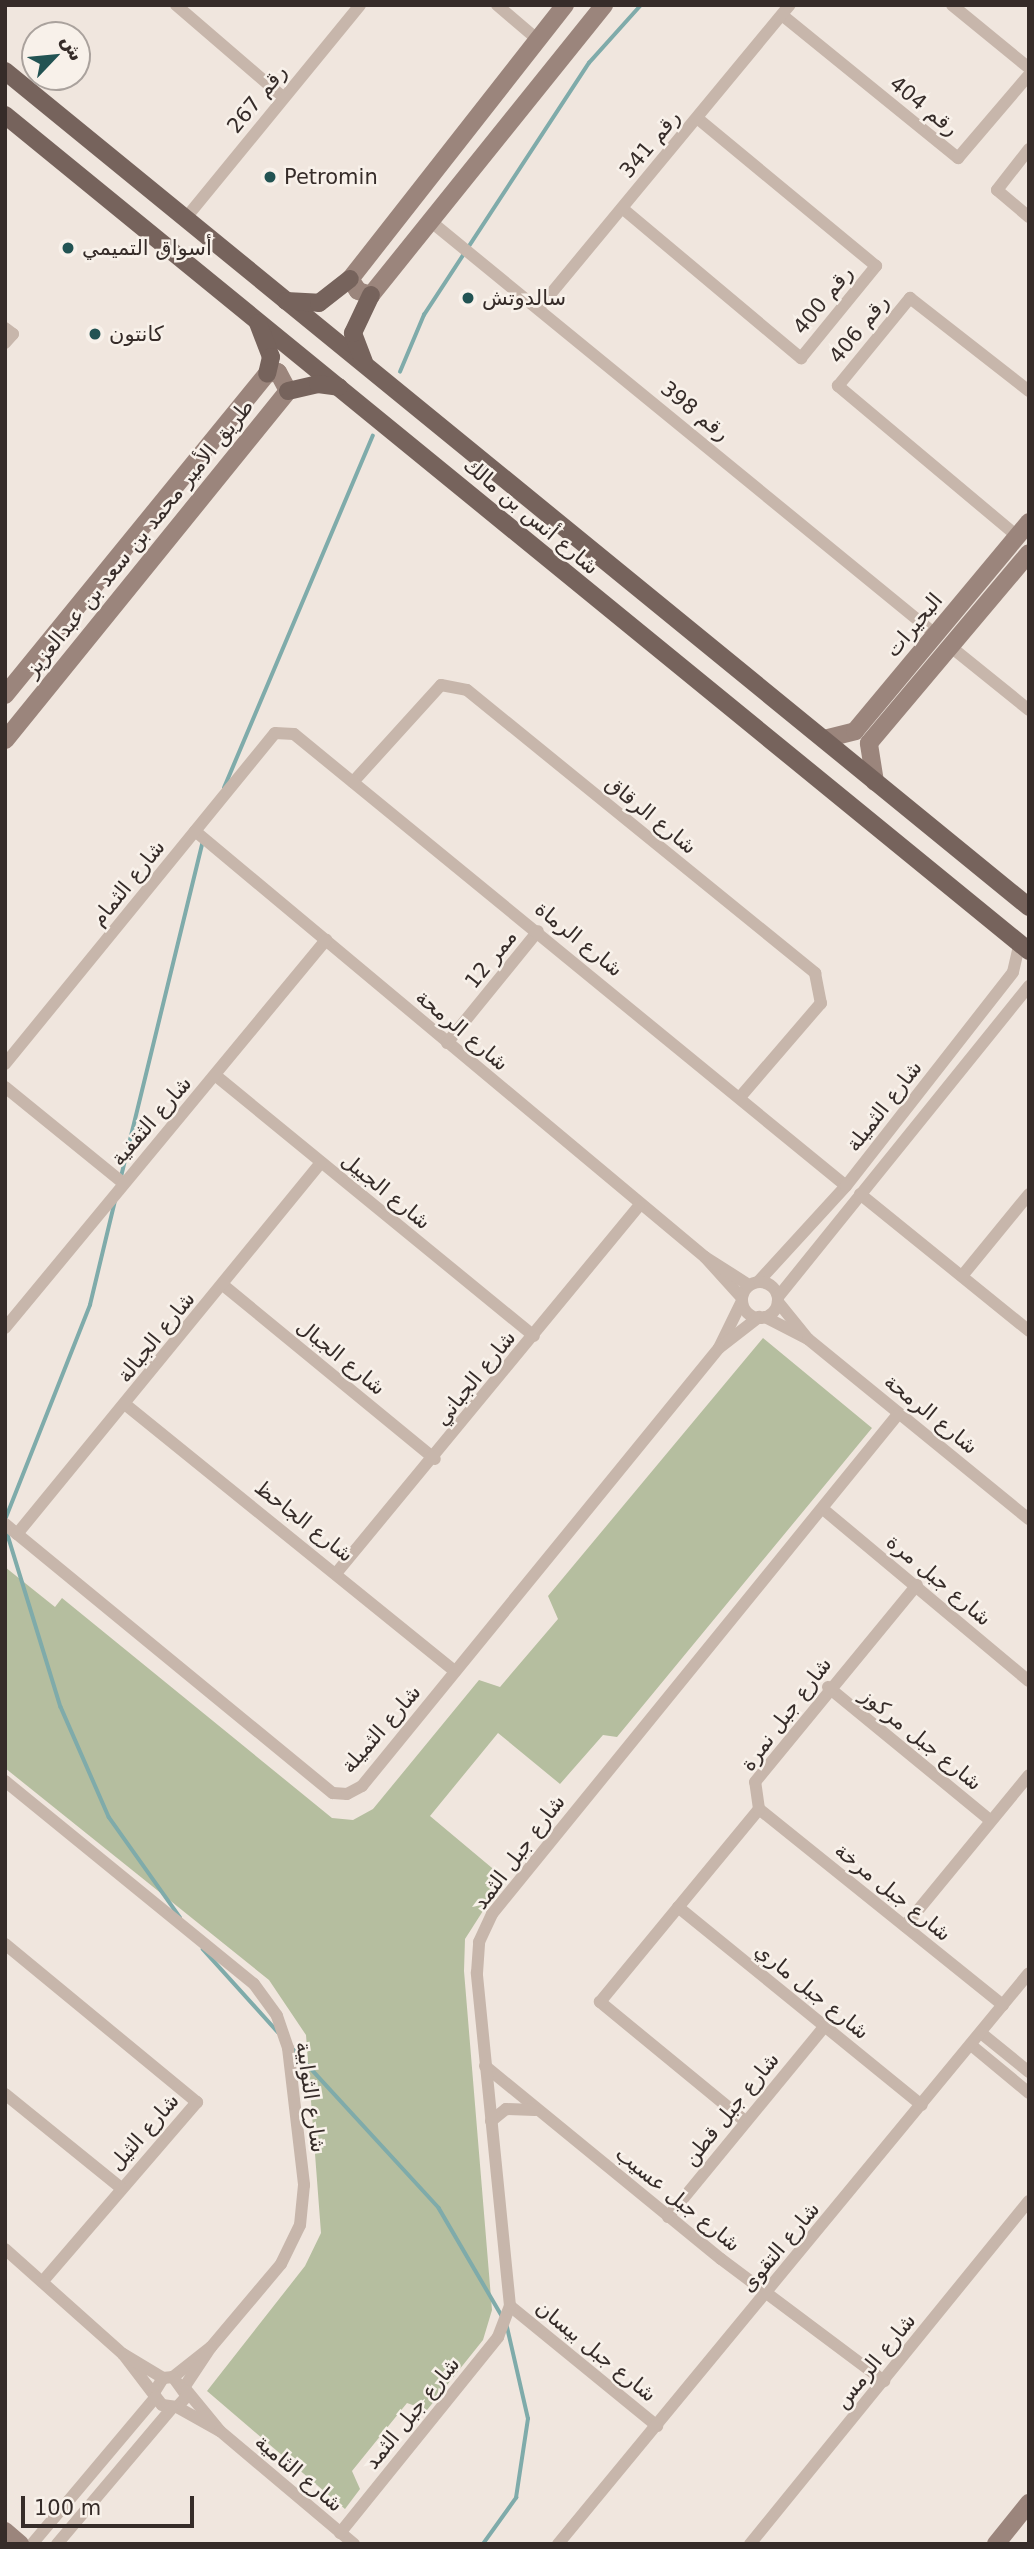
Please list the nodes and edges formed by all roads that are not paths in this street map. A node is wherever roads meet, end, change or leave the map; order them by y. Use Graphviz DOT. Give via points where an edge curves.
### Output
graph roads {
  1 [pos="360,5"];
  2 [pos="497,5"];
  3 [pos="565,5"];
  4 [pos="604,5"];
  5 [pos="952,5"];
  6 [pos="185,8"];
  7 [pos="786,10"];
  8 [pos="537,39"];
  9 [pos="1029,68"];
  10 [pos="5,72"];
  11 [pos="1029,75"];
  12 [pos="283,97"];
  13 [pos="5,115"];
  14 [pos="696,118"];
  15 [pos="1029,149"];
  16 [pos="622,208"];
  17 [pos="1029,217"];
  18 [pos="185,219"];
  19 [pos="429,220"];
  20 [pos="350,279"];
  21 [pos="371,296"];
  22 [pos="284,300"];
  23 [pos="540,308"];
  24 [pos="254,317"];
  25 [pos="368,368"];
  26 [pos="267,374"];
  27 [pos="342,388"];
  28 [pos="288,391"];
  29 [pos="1029,391"];
  30 [pos="1023,529"];
  31 [pos="1029,553"];
  32 [pos="935,634"];
  33 [pos="951,647"];
  34 [pos="5,695"];
  35 [pos="874,709"];
  36 [pos="1029,710"];
  37 [pos="886,723"];
  38 [pos="283,733"];
  39 [pos="824,738"];
  40 [pos="5,740"];
  41 [pos="353,782"];
  42 [pos="875,782"];
  43 [pos="195,831"];
  44 [pos="1029,907"];
  45 [pos="538,931"];
  46 [pos="326,940"];
  47 [pos="1024,946"];
  48 [pos="1029,986"];
  49 [pos="447,1043"];
  50 [pos="5,1063"];
  51 [pos="215,1075"];
  52 [pos="5,1087"];
  53 [pos="742,1096"];
  54 [pos="321,1163"];
  55 [pos="122,1183"];
  56 [pos="846,1186"];
  57 [pos="860,1194"];
  58 [pos="1029,1194"];
  59 [pos="639,1206"];
  60 [pos="705,1258"];
  61 [pos="962,1276"];
  62 [pos="754,1283"];
  63 [pos="223,1285"];
  64 [pos="742,1300"];
  65 [pos="778,1300"];
  66 [pos="762,1317"];
  67 [pos="5,1328"];
  68 [pos="1029,1331"];
  69 [pos="534,1336"];
  70 [pos="808,1339"];
  71 [pos="719,1348"];
  72 [pos="126,1405"];
  73 [pos="899,1413"];
  74 [pos="435,1459"];
  75 [pos="822,1509"];
  76 [pos="1029,1519"];
  77 [pos="5,1524"];
  78 [pos="17,1534"];
  79 [pos="338,1571"];
  80 [pos="916,1585"];
  81 [pos="454,1671"];
  82 [pos="1029,1682"];
  83 [pos="828,1687"];
  84 [pos="1029,1775"];
  85 [pos="5,1781"];
  86 [pos="759,1809"];
  87 [pos="990,1820"];
  88 [pos="678,1907"];
  89 [pos="905,1926"];
  90 [pos="5,1944"];
  91 [pos="1029,1973"];
  92 [pos="1003,2005"];
  93 [pos="824,2027"];
  94 [pos="981,2034"];
  95 [pos="971,2045"];
  96 [pos="485,2066"];
  97 [pos="1029,2072"];
  98 [pos="1029,2093"];
  99 [pos="5,2094"];
  100 [pos="922,2105"];
  101 [pos="538,2111"];
  102 [pos="491,2121"];
  103 [pos="745,2121"];
  104 [pos="121,2188"];
  105 [pos="1029,2201"];
  106 [pos="668,2217"];
  107 [pos="5,2249"];
  108 [pos="44,2280"];
  109 [pos="769,2291"];
  110 [pos="510,2306"];
  111 [pos="211,2347"];
  112 [pos="123,2354"];
  113 [pos="168,2378"];
  114 [pos="884,2381"];
  115 [pos="186,2388"];
  116 [pos="155,2394"];
  117 [pos="174,2408"];
  118 [pos="657,2426"];
  119 [pos="220,2431"];
  120 [pos="1029,2503"];
  121 [pos="5,2531"];
  122 [pos="340,2533"];
  123 [pos="20,2544"];
  124 [pos="32,2544"];
  125 [pos="57,2544"];
  126 [pos="354,2544"];
  127 [pos="558,2544"];
  128 [pos="750,2544"];
  129 [pos="996,2544"];
  1 -- 12 [label="street, رقم 267"];
  2 -- 8 [label="street"];
  3 -- 8 [label="main road"];
  4 -- 19 [label="main road"];
  5 -- 9 [label="street"];
  6 -- 12 [label="street"];
  7 -- 11 [label="street, رقم 404" via="958,158"];
  7 -- 14 [label="street, رقم 341"];
  8 -- 20 [label="main road"];
  10 -- 18 [label="main road, شارع أنس بن مالك"];
  12 -- 18 [label="street, رقم 267"];
  13 -- 24 [label="main road, شارع أنس بن مالك"];
  14 -- 16 [label="street, رقم 341"];
  14 -- 16 [label="street, رقم 400" via="876,266 801,358"];
  15 -- 17 [label="street" via="997,190"];
  16 -- 23 [label="street, رقم 341"];
  18 -- 22 [label="main road, شارع أنس بن مالك"];
  19 -- 21 [label="main road"];
  19 -- 23 [label="street, رقم 398"];
  20 -- 21 [label="main road"];
  20 -- 22 [label="main road" via="319,303"];
  21 -- 25 [label="main road" via="353,333"];
  22 -- 25 [label="main road, شارع أنس بن مالك"];
  23 -- 32 [label="street, رقم 398"];
  24 -- 26 [label="main road" via="269,347"];
  24 -- 27 [label="main road, شارع أنس بن مالك"];
  25 -- 39 [label="main road, شارع أنس بن مالك"];
  26 -- 28 [label="main road" via="278,372"];
  26 -- 34 [label="main road, طريق الأمير محمد بن سعد بن عبدالعزيز"];
  27 -- 28 [label="main road" via="318,384"];
  27 -- 47 [label="main road, شارع أنس بن مالك" via="643,640"];
  28 -- 40 [label="main road, طريق الأمير محمد بن سعد بن عبدالعزيز"];
  29 -- 30 [label="street, رقم 406" via="910,298 838,386"];
  30 -- 32 [label="main road, البحيرات"];
  31 -- 33 [label="main road, البحيرات"];
  32 -- 35 [label="main road, البحيرات"];
  33 -- 36 [label="street"];
  33 -- 37 [label="main road, البحيرات"];
  35 -- 37 [label="main road" via="871,723"];
  35 -- 39 [label="main road, البحيرات" via="855,732"];
  37 -- 42 [label="main road, البحيرات" via="869,743"];
  38 -- 41 [label="street, شارع الرماة" via="294,734"];
  38 -- 43 [label="street, شارع الثمام" via="275,733"];
  39 -- 42 [label="main road, شارع أنس بن مالك"];
  41 -- 45 [label="street, شارع الرماة"];
  41 -- 53 [label="street, شارع الرقاق" via="440,685 467,690 815,973 821,1003"];
  42 -- 44 [label="main road, شارع أنس بن مالك"];
  43 -- 46 [label="street, شارع الرمحة"];
  43 -- 50 [label="street, شارع الثمام"];
  45 -- 49 [label="street, ممر 12"];
  45 -- 53 [label="street, شارع الرماة"];
  46 -- 49 [label="street, شارع الرمحة"];
  46 -- 51 [label="street, شارع الثقفية"];
  47 -- 56 [label="street, شارع الثميلة" via="1013,972"];
  48 -- 57 [label="street, شارع الثميلة"];
  49 -- 59 [label="street, شارع الرمحة"];
  51 -- 54 [label="street, شارع الجبيل"];
  51 -- 55 [label="street, شارع الثقفية"];
  52 -- 55 [label="street"];
  53 -- 56 [label="street, شارع الرماة"];
  54 -- 63 [label="street, شارع الجبالة"];
  54 -- 69 [label="street, شارع الجبيل"];
  55 -- 67 [label="street, شارع الثقفية"];
  56 -- 62 [label="street, شارع الثميلة"];
  57 -- 61 [label="street"];
  57 -- 65 [label="street, شارع الثميلة"];
  58 -- 61 [label="street"];
  59 -- 60 [label="street, شارع الرمحة"];
  59 -- 69 [label="street, شارع الجباني"];
  60 -- 62 [label="street"];
  60 -- 64 [label="street"];
  61 -- 68 [label="street"];
  62 -- 64 [label="street, شارع الثميلة"];
  62 -- 65 [label="street" via="772,1286"];
  63 -- 72 [label="street, شارع الجبالة"];
  63 -- 74 [label="street, شارع الجبال"];
  64 -- 66 [label="street"];
  64 -- 71 [label="street, شارع الثميلة"];
  65 -- 66 [label="street, شارع الثميلة"];
  65 -- 70 [label="street"];
  66 -- 70 [label="street"];
  66 -- 71 [label="street, شارع الثميلة"];
  69 -- 74 [label="street, شارع الجباني"];
  70 -- 73 [label="street, شارع الرمحة"];
  71 -- 81 [label="street, شارع الثميلة"];
  72 -- 78 [label="street, شارع الجبالة"];
  72 -- 79 [label="street, شارع الجاحظ"];
  73 -- 75 [label="street, شارع جبل الثمد"];
  73 -- 76 [label="street, شارع الرمحة"];
  74 -- 79 [label="street, شارع الجباني"];
  75 -- 80 [label="street, شارع جبل مرة"];
  75 -- 96 [label="street, شارع جبل الثمد" via="492,1914 479,1942 477,1973"];
  77 -- 78 [label="street, شارع الثميلة"];
  78 -- 81 [label="street, شارع الثميلة" via="333,1793 362,1786"];
  79 -- 81 [label="street, شارع الجاحظ"];
  80 -- 82 [label="street, شارع جبل مرة"];
  80 -- 83 [label="street, شارع جبل نمرة"];
  83 -- 86 [label="street, شارع جبل نمرة" via="755,1782"];
  83 -- 87 [label="street, شارع جبل مركوز"];
  84 -- 87 [label="street"];
  85 -- 111 [label="street, شارع الثوابية" via="254,1984 277,2016 288,2048 304,2185 300,2225 281,2264"];
  86 -- 88 [label="street"];
  86 -- 89 [label="street, شارع جبل مرخة"];
  87 -- 89 [label="street"];
  88 -- 93 [label="street, شارع جبل ماري"];
  88 -- 103 [label="street" via="600,2002"];
  89 -- 92 [label="street, شارع جبل مرخة"];
  90 -- 104 [label="street, شارع الثيل" via="197,2102"];
  91 -- 92 [label="street, شارع التقوى"];
  92 -- 94 [label="street, شارع التقوى"];
  93 -- 100 [label="street, شارع جبل ماري"];
  93 -- 103 [label="street, شارع جبل قطن"];
  94 -- 95 [label="street, شارع التقوى"];
  94 -- 97 [label="street"];
  95 -- 98 [label="street"];
  95 -- 100 [label="street, شارع التقوى"];
  96 -- 101 [label="street, شارع جبل عسيب"];
  96 -- 102 [label="street, شارع جبل الثمد"];
  99 -- 104 [label="street"];
  100 -- 109 [label="street, شارع التقوى"];
  101 -- 102 [label="street" via="506,2109"];
  101 -- 106 [label="street, شارع جبل عسيب"];
  102 -- 110 [label="street, شارع جبل الثمد"];
  103 -- 106 [label="street, شارع جبل قطن"];
  104 -- 108 [label="street, شارع الثيل"];
  105 -- 114 [label="street, شارع الرمس"];
  106 -- 109 [label="street, شارع جبل عسيب"];
  107 -- 108 [label="street"];
  108 -- 112 [label="street"];
  109 -- 114 [label="street, شارع جبل عسيب"];
  109 -- 118 [label="street, شارع التقوى"];
  110 -- 118 [label="street, شارع جبل بيسان"];
  110 -- 122 [label="street, شارع جبل الثمد" via="498,2337"];
  111 -- 113 [label="street"];
  111 -- 115 [label="street"];
  112 -- 113 [label="street"];
  112 -- 116 [label="street"];
  113 -- 115 [label="street"];
  113 -- 116 [label="street"];
  114 -- 128 [label="street, شارع الرمس"];
  115 -- 117 [label="street"];
  115 -- 119 [label="street"];
  116 -- 117 [label="street"];
  116 -- 124 [label="street" via="147,2410"];
  117 -- 119 [label="street"];
  117 -- 125 [label="street"];
  118 -- 127 [label="street, شارع التقوى"];
  119 -- 122 [label="street, شارع الثامية"];
  120 -- 129 [label="main road"];
  121 -- 123 [label="main road"];
  122 -- 126 [label="street, شارع الثامية"];
}
